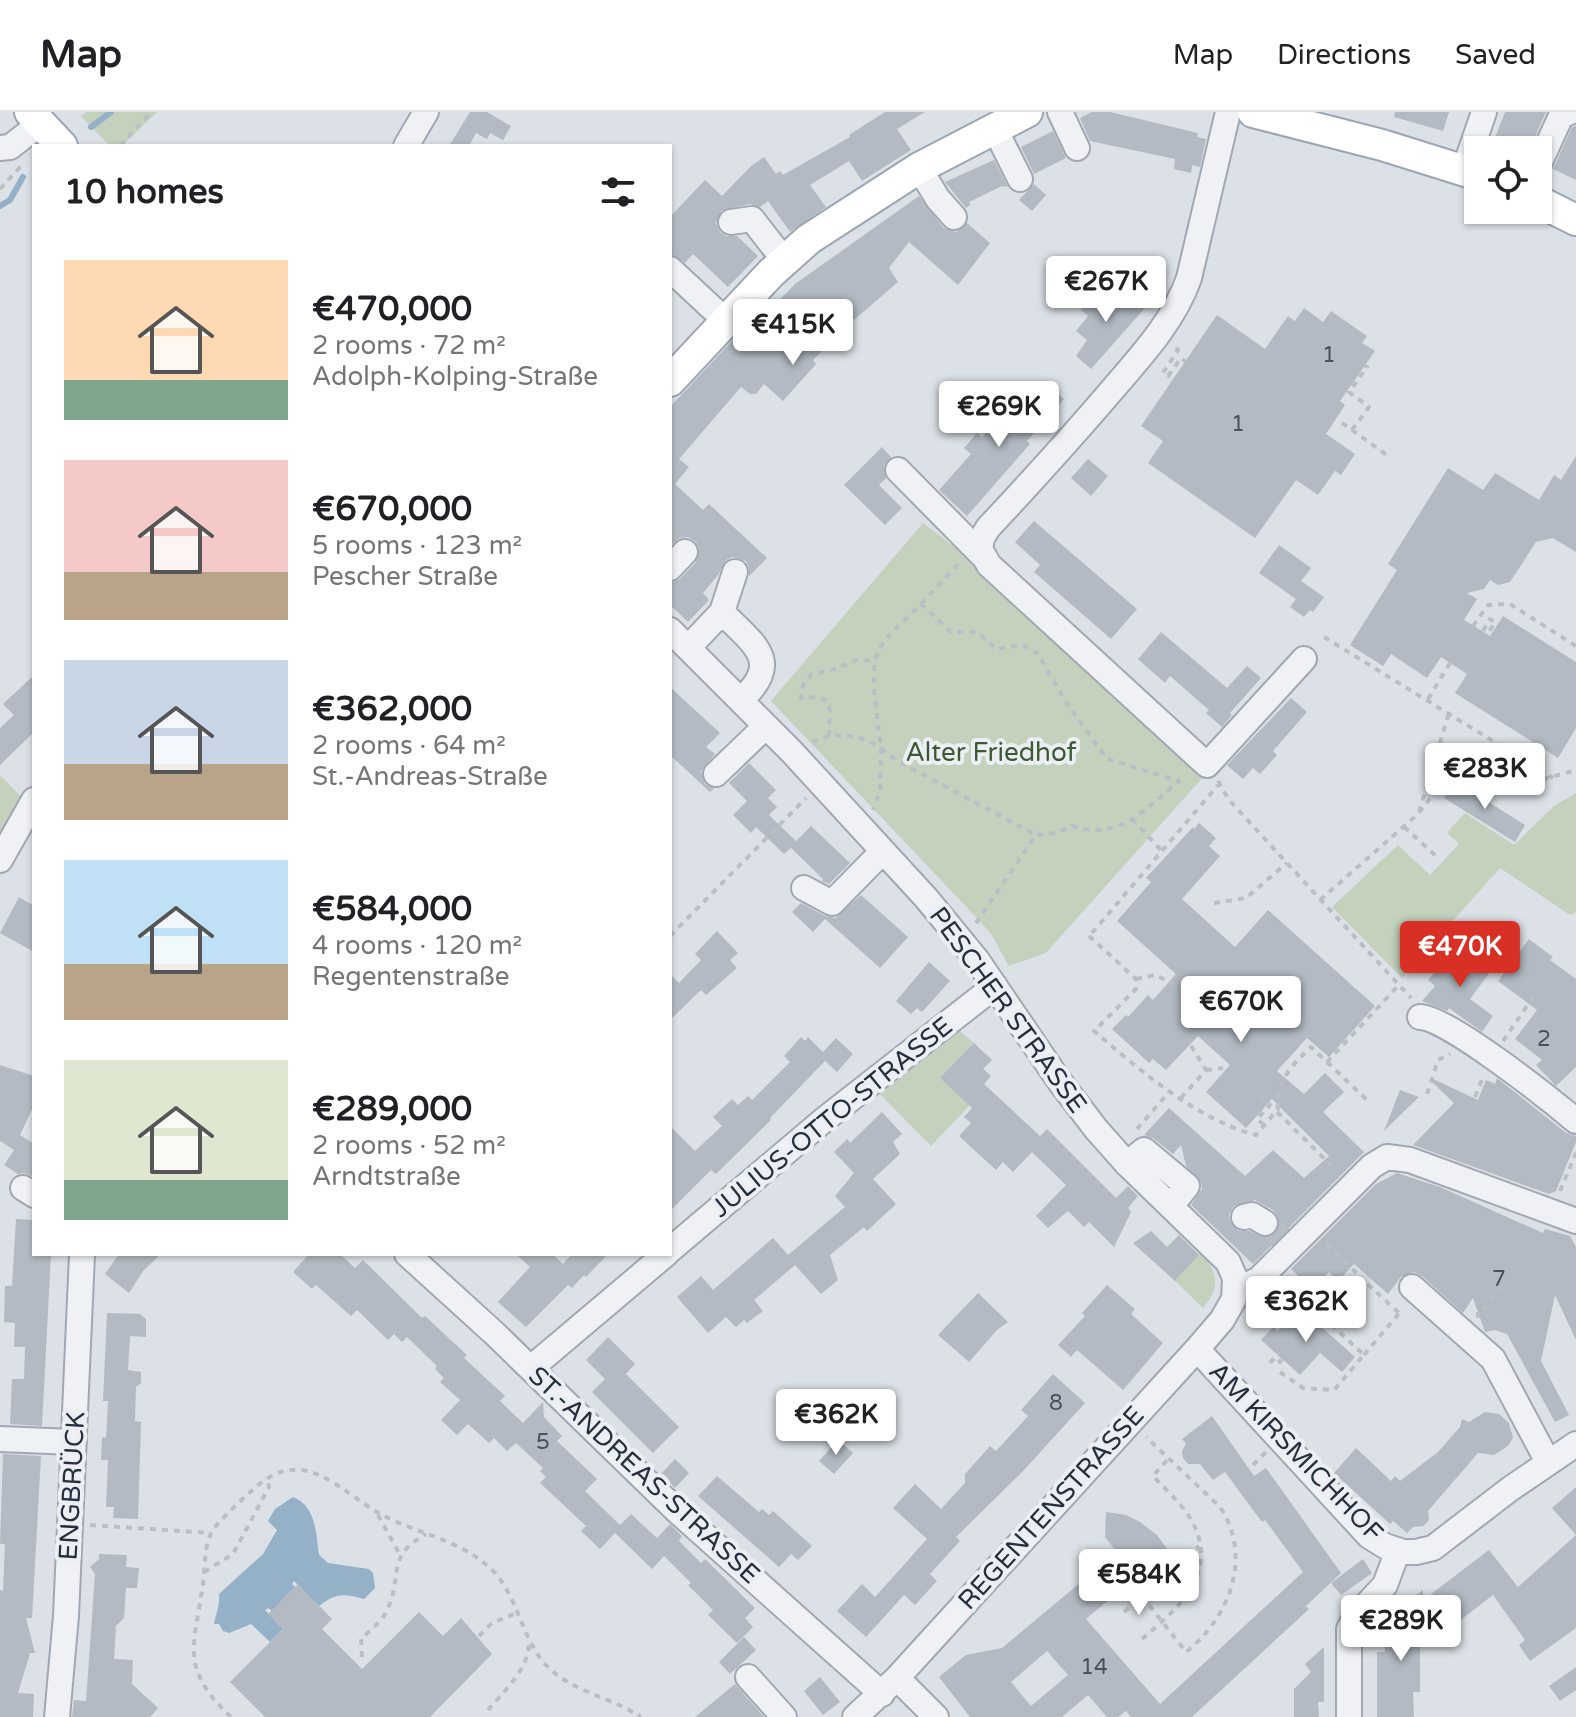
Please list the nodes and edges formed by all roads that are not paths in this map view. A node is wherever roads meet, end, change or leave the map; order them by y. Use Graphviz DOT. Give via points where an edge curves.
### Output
graph roads {
  1 [pos="426,112"];
  2 [pos="1027,112"];
  3 [pos="1060,112"];
  4 [pos="1228,112"];
  5 [pos="1484,112"];
  6 [pos="1570,112"];
  7 [pos="1268,114"];
  8 [pos="994,127"];
  9 [pos="47,130"];
  10 [pos="1479,136"];
  11 [pos="1552,136"];
  12 [pos="407,144"];
  13 [pos="0,148"];
  14 [pos="1077,148"];
  15 [pos="919,168"];
  16 [pos="1464,170"];
  17 [pos="1020,179"];
  18 [pos="1552,208"];
  19 [pos="954,217"];
  20 [pos="1576,220"];
  21 [pos="731,222"];
  22 [pos="784,260"];
  23 [pos="672,271"];
  24 [pos="726,321"];
  25 [pos="672,379"];
  26 [pos="898,470"];
  27 [pos="978,552"];
  28 [pos="735,572"];
  29 [pos="722,612"];
  30 [pos="677,643"];
  31 [pos="1304,659"];
  32 [pos="741,700"];
  33 [pos="766,726"];
  34 [pos="716,774"];
  35 [pos="32,804"];
  36 [pos="883,851"];
  37 [pos="0,860"];
  38 [pos="804,888"];
  39 [pos="1007,991"];
  40 [pos="1424,1018"];
  41 [pos="1570,1109"];
  42 [pos="1576,1221"];
  43 [pos="672,1249"];
  44 [pos="82,1256"];
  45 [pos="409,1256"];
  46 [pos="663,1256"];
  47 [pos="1415,1290"];
  48 [pos="1236,1291"];
  49 [pos="1187,1349"];
  50 [pos="531,1368"];
  51 [pos="0,1439"];
  52 [pos="74,1442"];
  53 [pos="1576,1444"];
  54 [pos="1548,1462"];
  55 [pos="1398,1550"];
  56 [pos="748,1677"];
  57 [pos="890,1686"];
  58 [pos="57,1717"];
  59 [pos="784,1717"];
  60 [pos="855,1717"];
  61 [pos="936,1717"];
  62 [pos="1349,1717"];
  1 -- 12 [label="street"];
  2 -- 8 [label="main road"];
  3 -- 14 [label="street"];
  4 -- 27 [label="street" via="1185,288 1094,420 986,532"];
  5 -- 10 [label="street"];
  6 -- 11 [label="street" via="1561,116"];
  7 -- 16 [label="main road"];
  8 -- 15 [label="main road"];
  8 -- 17 [label="street"];
  9 -- 13 [label="street"];
  15 -- 19 [label="street"];
  15 -- 22 [label="main road" via="822,229"];
  18 -- 20 [label="main road"];
  21 -- 22 [label="street" via="752,219"];
  22 -- 24 [label="main road"];
  23 -- 24 [label="street"];
  24 -- 25 [label="main road"];
  26 -- 27 [label="street"];
  27 -- 31 [label="street" via="1213,775"];
  28 -- 29 [label="street"];
  29 -- 30 [label="street"];
  29 -- 32 [label="street" via="759,651 763,669 758,685"];
  30 -- 32 [label="street, PESCHER STRASSE"];
  32 -- 33 [label="street, PESCHER STRASSE"];
  33 -- 34 [label="street"];
  33 -- 36 [label="street, PESCHER STRASSE"];
  35 -- 37 [label="street"];
  36 -- 38 [label="street" via="832,903"];
  36 -- 39 [label="street, PESCHER STRASSE"];
  39 -- 43 [label="street, JULIUS-OTTO-STRASSE" via="825,1119"];
  39 -- 48 [label="street, PESCHER STRASSE" via="1077,1106 1122,1158 1224,1257"];
  40 -- 41 [label="street" via="1463,1039 1489,1074"];
  42 -- 48 [label="street" via="1378,1149 1352,1186 1310,1228 1270,1231 1270,1269"];
  44 -- 52 [label="street, ENGBRÜCK"];
  45 -- 50 [label="street, ST.-ANDREAS-STRASSE"];
  46 -- 50 [label="street, JULIUS-OTTO-STRASSE"];
  47 -- 54 [label="street" via="1493,1359"];
  48 -- 49 [label="street, REGENTENSTRASSE" via="1230,1328"];
  49 -- 55 [label="street, AM KIRSMICHHOF" via="1272,1420 1369,1536"];
  49 -- 57 [label="street, REGENTENSTRASSE" via="1130,1422"];
  50 -- 57 [label="street, ST.-ANDREAS-STRASSE" via="676,1510"];
  51 -- 52 [label="street"];
  52 -- 58 [label="street, ENGBRÜCK"];
  53 -- 54 [label="street"];
  54 -- 55 [label="street" via="1438,1545 1416,1552"];
  55 -- 62 [label="street" via="1385,1585 1349,1629"];
  56 -- 59 [label="street"];
  57 -- 60 [label="street, REGENTENSTRASSE"];
  57 -- 61 [label="street, ST.-ANDREAS-STRASSE"];
}
